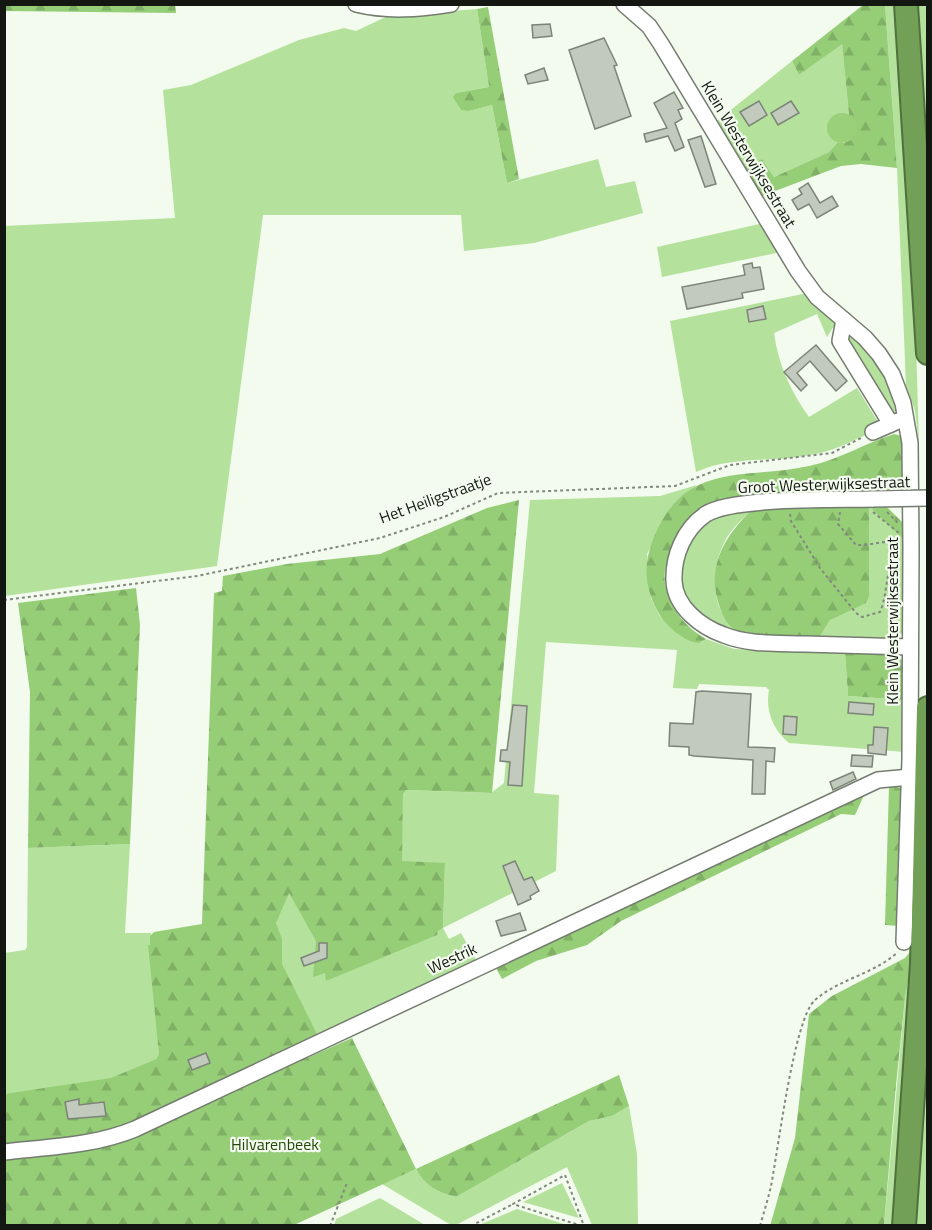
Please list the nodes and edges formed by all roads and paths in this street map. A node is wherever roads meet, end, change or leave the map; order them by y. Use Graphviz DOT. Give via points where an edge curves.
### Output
graph roads {
  1 [pos="356,4"];
  2 [pos="451,4"];
  3 [pos="624,4"];
  4 [pos="906,4"];
  5 [pos="844,320"];
  6 [pos="927,353"];
  7 [pos="906,417"];
  8 [pos="891,424"];
  9 [pos="873,432"];
  10 [pos="927,498"];
  11 [pos="788,501"];
  12 [pos="872,504"];
  13 [pos="846,509"];
  14 [pos="834,510"];
  15 [pos="840,510"];
  16 [pos="910,541"];
  17 [pos="4,600"];
  18 [pos="910,647"];
  19 [pos="927,708"];
  20 [pos="910,777"];
  21 [pos="904,942"];
  22 [pos="4,1152"];
  23 [pos="347,1183"];
  24 [pos="513,1204"];
  25 [pos="330,1226"];
  26 [pos="471,1226"];
  27 [pos="583,1226"];
  28 [pos="760,1226"];
  29 [pos="904,1226"];
  1 -- 2 [label="street" via="378,10"];
  3 -- 5 [label="street, Klein Westerwijksestraat" via="649,26 661,44 810,288"];
  4 -- 6 [label="highway"];
  5 -- 7 [label="street, Klein Westerwijksestraat" via="865,338 892,374"];
  5 -- 8 [label="street" via="840,341"];
  7 -- 8 [label="street"];
  7 -- 16 [label="street, Klein Westerwijksestraat"];
  8 -- 9 [label="street"];
  9 -- 17 [label="path, Het Heiligstraatje" via="832,453 730,465 675,486 498,492 444,517 380,538 197,576"];
  10 -- 12 [label="street, Groot Westerwijksestraat, bridge"];
  11 -- 12 [label="street, Groot Westerwijksestraat"];
  11 -- 16 [label="path" via="791,521 820,568 862,616 880,612 892,558"];
  11 -- 18 [label="street, Groot Westerwijksestraat" via="729,505 706,514 688,531 673,567 674,590 686,609 701,623 724,635 758,643"];
  12 -- 16 [label="path"];
  12 -- 16 [label="path" via="881,517"];
  13 -- 15 [label="path"];
  14 -- 15 [label="path"];
  15 -- 16 [label="path" via="838,524 856,545"];
  16 -- 18 [label="street, Klein Westerwijksestraat"];
  18 -- 20 [label="street, Klein Westerwijksestraat"];
  19 -- 29 [label="highway" via="922,964"];
  20 -- 21 [label="street, Klein Westerwijksestraat"];
  20 -- 22 [label="street, Westrik" via="878,780 135,1129 89,1142"];
  21 -- 28 [label="path" via="891,959 815,1000 806,1011"];
  23 -- 25 [label="path"];
  24 -- 26 [label="path"];
  24 -- 27 [label="path"];
  24 -- 27 [label="path" via="565,1175"];
}
